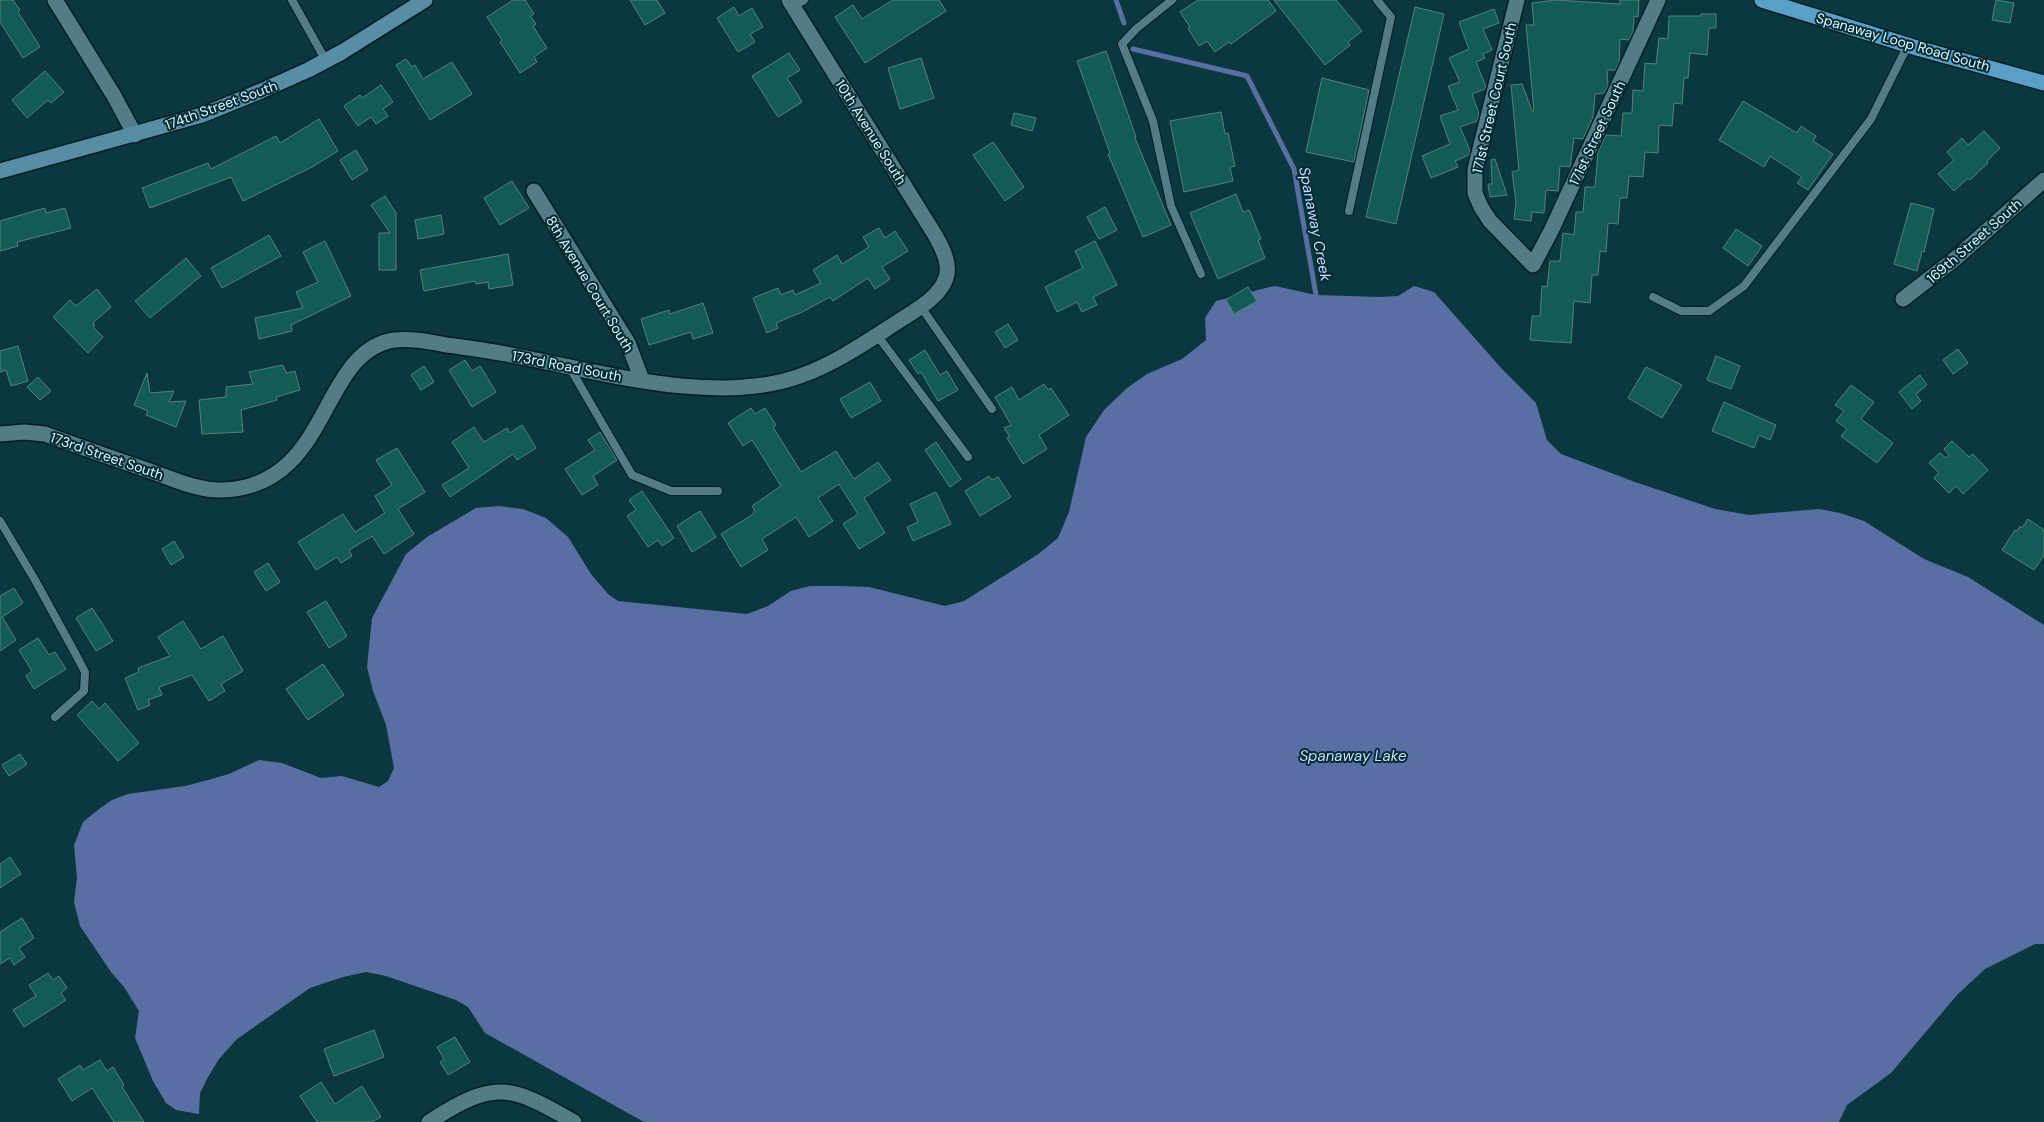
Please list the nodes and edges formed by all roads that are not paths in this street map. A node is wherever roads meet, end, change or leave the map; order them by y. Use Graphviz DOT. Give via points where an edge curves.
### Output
graph roads {
  1 [pos="55,0"];
  2 [pos="292,0"];
  3 [pos="425,0"];
  4 [pos="1172,0"];
  5 [pos="1377,0"];
  6 [pos="1517,0"];
  7 [pos="1658,0"];
  8 [pos="1762,0"];
  9 [pos="796,2"];
  10 [pos="1908,45"];
  11 [pos="326,61"];
  12 [pos="2044,83"];
  13 [pos="135,135"];
  14 [pos="0,171"];
  15 [pos="2044,180"];
  16 [pos="534,190"];
  17 [pos="1349,211"];
  18 [pos="1533,265"];
  19 [pos="948,266"];
  20 [pos="1201,274"];
  21 [pos="1653,297"];
  22 [pos="1903,299"];
  23 [pos="922,307"];
  24 [pos="877,335"];
  25 [pos="569,366"];
  26 [pos="642,380"];
  27 [pos="992,408"];
  28 [pos="0,434"];
  29 [pos="968,457"];
  30 [pos="212,489"];
  31 [pos="718,491"];
  32 [pos="0,521"];
  33 [pos="55,717"];
  34 [pos="429,1122"];
  35 [pos="574,1122"];
  1 -- 13 [label="street"];
  2 -- 11 [label="lane"];
  3 -- 11 [label="street, 174th Street South"];
  4 -- 20 [label="lane" via="1122,44 1152,121 1172,206"];
  5 -- 17 [label="lane" via="1391,17"];
  6 -- 18 [label="street, 171st Street Court South" via="1475,169 1475,193 1490,221"];
  7 -- 18 [label="street, 171st Street South"];
  8 -- 10 [label="main road, Spanaway Loop Road South"];
  9 -- 19 [label="street, 10th Avenue South" via="936,235"];
  10 -- 12 [label="main road, Spanaway Loop Road South"];
  10 -- 21 [label="lane" via="1871,119 1744,286 1709,311 1681,310"];
  11 -- 13 [label="street, 174th Street South" via="202,115"];
  13 -- 14 [label="street, 174th Street South"];
  15 -- 22 [label="street, 169th Street South" via="1956,258"];
  16 -- 26 [label="street, 8th Avenue Court South" via="628,343"];
  19 -- 23 [label="street, 173rd Road South" via="943,284"];
  23 -- 24 [label="street, 173rd Road South"];
  23 -- 27 [label="lane"];
  24 -- 26 [label="street, 173rd Road South" via="825,366 769,384 734,389"];
  24 -- 29 [label="lane"];
  25 -- 26 [label="street, 173rd Road South"];
  25 -- 30 [label="street, 173rd Road South" via="408,339 381,344 353,365 314,431 289,465 252,486"];
  25 -- 31 [label="lane" via="632,475 671,491"];
  28 -- 30 [label="street, 173rd Street South" via="44,434"];
  32 -- 33 [label="lane" via="85,672 84,691"];
  34 -- 35 [label="street" via="466,1100 502,1091 524,1095"];
}
